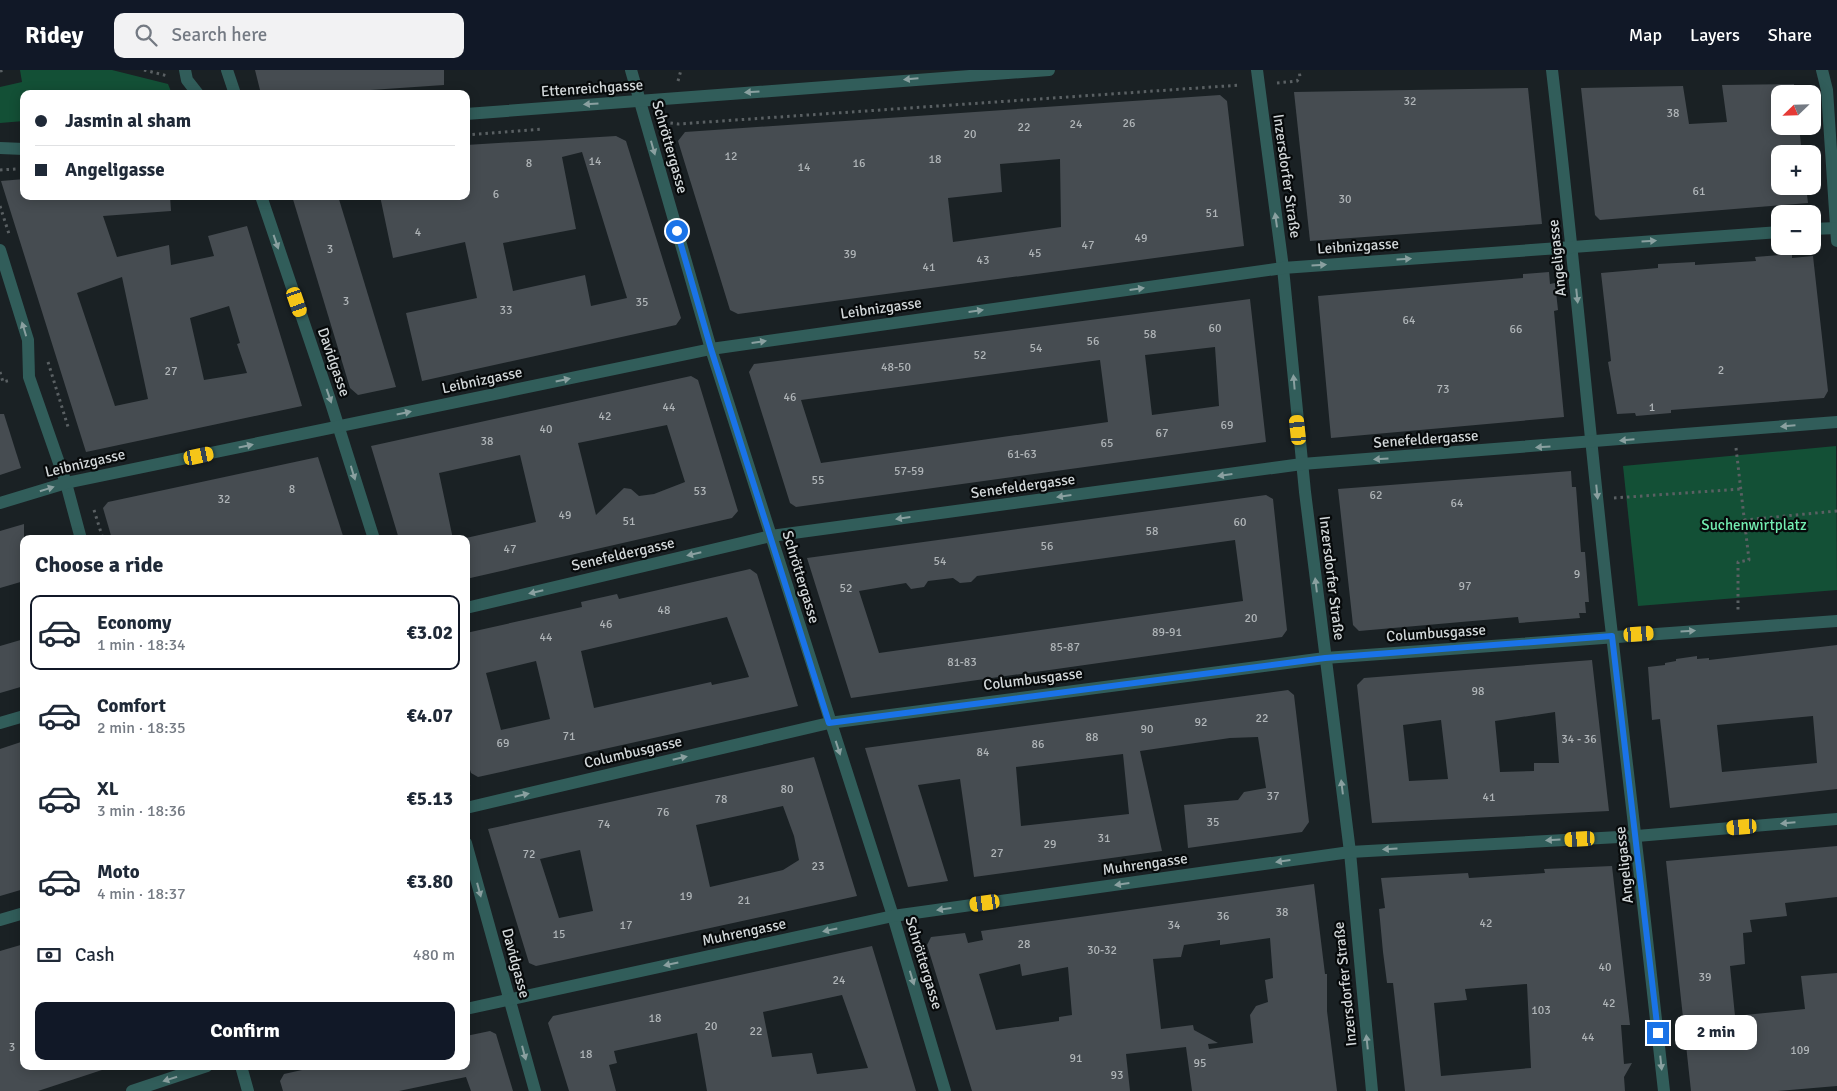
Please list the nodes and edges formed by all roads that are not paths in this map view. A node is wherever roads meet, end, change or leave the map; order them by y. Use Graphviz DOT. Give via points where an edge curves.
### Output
graph roads {
  1 [pos="227,70"];
  2 [pos="631,70"];
  3 [pos="1049,70"];
  4 [pos="1257,70"];
  5 [pos="1552,70"];
  6 [pos="1822,70"];
  7 [pos="179,73"];
  8 [pos="941,74"];
  9 [pos="195,90"];
  10 [pos="234,90"];
  11 [pos="640,100"];
  12 [pos="470,114"];
  13 [pos="0,148"];
  14 [pos="20,148"];
  15 [pos="262,200"];
  16 [pos="1836,228"];
  17 [pos="1821,229"];
  18 [pos="1771,233"];
  19 [pos="1837,241"];
  20 [pos="1573,247"];
  21 [pos="0,250"];
  22 [pos="1283,268"];
  23 [pos="711,349"];
  24 [pos="1837,422"];
  25 [pos="338,427"];
  26 [pos="1592,443"];
  27 [pos="1302,464"];
  28 [pos="66,483"];
  29 [pos="0,503"];
  30 [pos="80,535"];
  31 [pos="373,535"];
  32 [pos="771,536"];
  33 [pos="470,607"];
  34 [pos="1837,621"];
  35 [pos="1612,636"];
  36 [pos="1325,658"];
  37 [pos="20,717"];
  38 [pos="0,723"];
  39 [pos="829,723"];
  40 [pos="470,807"];
  41 [pos="1837,819"];
  42 [pos="1637,836"];
  43 [pos="1350,852"];
  44 [pos="470,858"];
  45 [pos="20,914"];
  46 [pos="893,916"];
  47 [pos="0,920"];
  48 [pos="509,999"];
  49 [pos="470,1007"];
  50 [pos="195,1070"];
  51 [pos="242,1070"];
  52 [pos="132,1091"];
  53 [pos="248,1091"];
  54 [pos="535,1091"];
  55 [pos="945,1091"];
  56 [pos="1372,1091"];
  57 [pos="1664,1091"];
  1 -- 10 [label="street"];
  2 -- 11 [label="street, Schröttergasse"];
  3 -- 8 [label="street, Ettenreichgasse"];
  22 -- 4 [label="street, Inzersdorfer Straße, one-way"];
  5 -- 20 [label="street, Angeligasse"];
  6 -- 16 [label="street" via="1827,90"];
  7 -- 9 [label="street"];
  8 -- 11 [label="street, Ettenreichgasse, one-way"];
  11 -- 12 [label="street, Ettenreichgasse, one-way"];
  11 -- 23 [label="street, Schröttergasse, one-way"];
  13 -- 14 [label="street"];
  15 -- 25 [label="street, Davidgasse, one-way"];
  16 -- 17 [label="street"];
  16 -- 19 [label="street"];
  20 -- 18 [label="street, Leibnizgasse, one-way"];
  22 -- 20 [label="street, Leibnizgasse, one-way"];
  20 -- 26 [label="street, Angeligasse, one-way"];
  28 -- 21 [label="street, one-way" via="29,377 28,340"];
  23 -- 22 [label="street, Leibnizgasse, one-way"];
  27 -- 22 [label="street, Inzersdorfer Straße, one-way"];
  25 -- 23 [label="street, Leibnizgasse, one-way"];
  23 -- 32 [label="street, Schröttergasse"];
  24 -- 26 [label="street, one-way"];
  28 -- 25 [label="street, Leibnizgasse, one-way"];
  25 -- 31 [label="street, Davidgasse, one-way"];
  26 -- 27 [label="street, Senefeldergasse, one-way"];
  26 -- 35 [label="street, one-way"];
  27 -- 32 [label="street, Senefeldergasse, one-way"];
  36 -- 27 [label="street, Inzersdorfer Straße, one-way"];
  29 -- 28 [label="street, Leibnizgasse, one-way"];
  28 -- 30 [label="street"];
  32 -- 33 [label="street, Senefeldergasse, one-way"];
  32 -- 39 [label="street, Schröttergasse"];
  35 -- 34 [label="street, one-way"];
  35 -- 36 [label="street, Columbusgasse"];
  35 -- 42 [label="street, Angeligasse"];
  36 -- 39 [label="street, Columbusgasse"];
  43 -- 36 [label="street, Inzersdorfer Straße, one-way"];
  37 -- 38 [label="street"];
  40 -- 39 [label="street, Columbusgasse, one-way"];
  39 -- 46 [label="street, Schröttergasse, one-way"];
  41 -- 42 [label="street, Muhrengasse, one-way"];
  42 -- 43 [label="street, Muhrengasse, one-way"];
  42 -- 57 [label="street, Angeligasse, one-way"];
  43 -- 46 [label="street, Muhrengasse, one-way"];
  56 -- 43 [label="street, Inzersdorfer Straße, one-way"];
  44 -- 48 [label="street, Davidgasse, one-way"];
  45 -- 47 [label="street"];
  46 -- 48 [label="street, Muhrengasse, one-way"];
  46 -- 55 [label="street, Schröttergasse, one-way"];
  48 -- 49 [label="street, Muhrengasse"];
  48 -- 54 [label="street, Davidgasse, one-way"];
  50 -- 52 [label="street, one-way"];
  51 -- 53 [label="street"];
}
